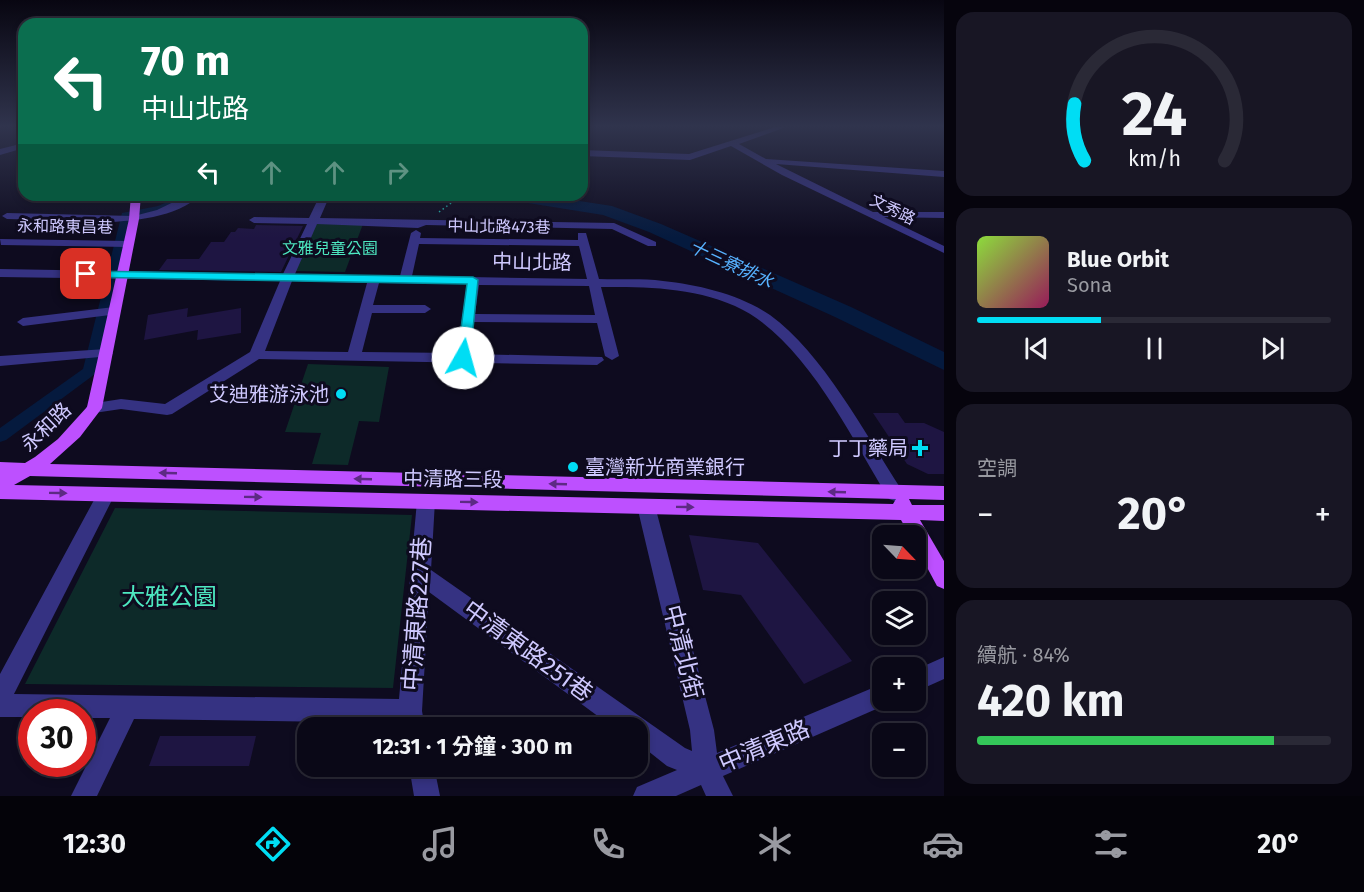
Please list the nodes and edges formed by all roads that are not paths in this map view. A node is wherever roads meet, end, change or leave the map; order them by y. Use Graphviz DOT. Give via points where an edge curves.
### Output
graph roads {
  1 [pos="769,164"];
  2 [pos="815,164"];
  3 [pos="944,174"];
  4 [pos="136,201"];
  5 [pos="184,201"];
  6 [pos="322,201"];
  7 [pos="870,214"];
  8 [pos="944,215"];
  9 [pos="7,216"];
  10 [pos="133,218"];
  11 [pos="254,220"];
  12 [pos="314,221"];
  13 [pos="421,224"];
  14 [pos="580,226"];
  15 [pos="1,242"];
  16 [pos="414,242"];
  17 [pos="584,243"];
  18 [pos="127,244"];
  19 [pos="652,244"];
  20 [pos="944,250"];
  21 [pos="3,275"];
  22 [pos="122,275"];
  23 [pos="287,278"];
  24 [pos="374,279"];
  25 [pos="405,279"];
  26 [pos="473,280"];
  27 [pos="592,282"];
  28 [pos="366,309"];
  29 [pos="425,309"];
  30 [pos="114,311"];
  31 [pos="468,318"];
  32 [pos="602,319"];
  33 [pos="23,322"];
  34 [pos="105,353"];
  35 [pos="256,354"];
  36 [pos="354,356"];
  37 [pos="612,356"];
  38 [pos="463,358"];
  39 [pos="597,360"];
  40 [pos="0,361"];
  41 [pos="94,408"];
  42 [pos="0,469"];
  43 [pos="32,470"];
  44 [pos="0,484"];
  45 [pos="0,492"];
  46 [pos="944,493"];
  47 [pos="106,494"];
  48 [pos="896,494"];
  49 [pos="426,501"];
  50 [pos="646,506"];
  51 [pos="906,511"];
  52 [pos="944,513"];
  53 [pos="420,574"];
  54 [pos="944,580"];
  55 [pos="944,668"];
  56 [pos="926,676"];
  57 [pos="0,697"];
  58 [pos="872,699"];
  59 [pos="0,705"];
  60 [pos="128,708"];
  61 [pos="360,717"];
  62 [pos="411,717"];
  63 [pos="621,717"];
  64 [pos="648,737"];
  65 [pos="706,770"];
  66 [pos="423,777"];
  67 [pos="84,796"];
  68 [pos="427,796"];
  69 [pos="646,796"];
  70 [pos="720,796"];
  1 -- 7 [label="street, 文秀路"];
  2 -- 3 [label="street"];
  4 -- 10 [label="main road, 永和路"];
  5 -- 10 [label="street" via="161,212"];
  6 -- 12 [label="street"];
  7 -- 8 [label="street"];
  7 -- 20 [label="street, 文秀路"];
  9 -- 10 [label="street"];
  10 -- 18 [label="main road, 永和路"];
  11 -- 12 [label="street, 中山北路473巷"];
  12 -- 13 [label="street, 中山北路473巷"];
  12 -- 23 [label="street"];
  13 -- 14 [label="street, 中山北路473巷"];
  13 -- 16 [label="street"];
  14 -- 17 [label="street"];
  14 -- 19 [label="street, 中山北路473巷" via="614,226"];
  15 -- 18 [label="street, 永和路東昌巷"];
  16 -- 17 [label="street, 中山北路473巷"];
  16 -- 25 [label="street"];
  17 -- 27 [label="street"];
  18 -- 22 [label="main road, 永和路"];
  21 -- 22 [label="street, 中山北路"];
  22 -- 23 [label="street, 中山北路"];
  22 -- 30 [label="main road, 永和路"];
  23 -- 24 [label="street, 中山北路"];
  23 -- 35 [label="street"];
  24 -- 25 [label="street, 中山北路"];
  24 -- 28 [label="street"];
  25 -- 26 [label="street, 中山北路"];
  26 -- 27 [label="street, 中山北路"];
  26 -- 31 [label="street"];
  27 -- 32 [label="street"];
  27 -- 48 [label="street, 中山北路" via="694,289 749,308 777,326 809,359"];
  28 -- 29 [label="street"];
  28 -- 36 [label="street"];
  30 -- 33 [label="street"];
  30 -- 34 [label="main road, 永和路"];
  31 -- 32 [label="street"];
  31 -- 38 [label="street"];
  32 -- 37 [label="street"];
  34 -- 40 [label="street"];
  34 -- 41 [label="main road, 永和路"];
  35 -- 36 [label="street"];
  35 -- 41 [label="street" via="167,410 120,404"];
  36 -- 38 [label="street"];
  38 -- 39 [label="street"];
  41 -- 43 [label="main road, 永和路" via="78,431"];
  42 -- 43 [label="main road, 中清路三段"];
  43 -- 44 [label="main road, 永和路"];
  48 -- 43 [label="main road, 中清路三段, one-way"];
  45 -- 47 [label="main road, 中清路三段, one-way"];
  46 -- 48 [label="main road, 中清路三段"];
  47 -- 49 [label="main road, 中清路三段, one-way"];
  47 -- 57 [label="street"];
  48 -- 51 [label="main road"];
  49 -- 50 [label="main road, 中清路三段, one-way"];
  49 -- 53 [label="street, 中清東路227巷"];
  50 -- 51 [label="main road, 中清路三段, one-way"];
  50 -- 65 [label="street, 中清北街" via="702,730"];
  51 -- 52 [label="main road, 中清路三段"];
  51 -- 54 [label="main road"];
  53 -- 62 [label="street, 中清東路227巷"];
  53 -- 63 [label="street, 中清東路251巷"];
  55 -- 56 [label="street"];
  58 -- 65 [label="street, 中清東路"];
  59 -- 60 [label="street"];
  60 -- 61 [label="street"];
  60 -- 67 [label="street"];
  64 -- 65 [label="street, 中清東路251巷" via="676,757"];
  65 -- 69 [label="street, 中清東路"];
  65 -- 70 [label="street, 中清北街"];
  66 -- 68 [label="street"];
}
